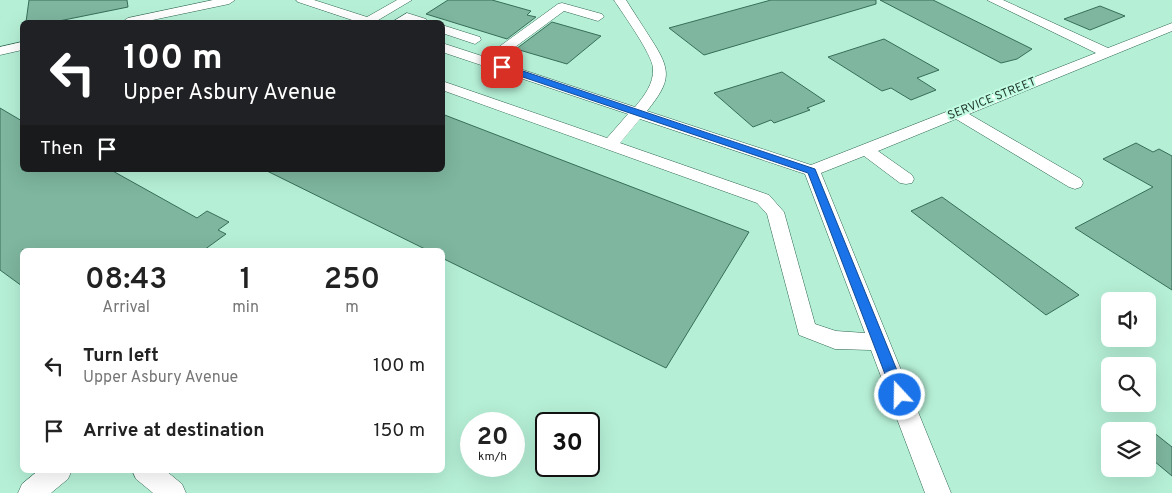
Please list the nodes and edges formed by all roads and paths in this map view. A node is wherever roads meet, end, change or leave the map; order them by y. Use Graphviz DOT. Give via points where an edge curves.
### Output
graph roads {
  1 [pos="229,0"];
  2 [pos="406,0"];
  3 [pos="993,0"];
  4 [pos="306,1"];
  5 [pos="381,2"];
  6 [pos="622,2"];
  7 [pos="395,6"];
  8 [pos="338,12"];
  9 [pos="598,17"];
  10 [pos="325,19"];
  11 [pos="152,20"];
  12 [pos="362,20"];
  13 [pos="371,20"];
  14 [pos="402,20"];
  15 [pos="416,20"];
  16 [pos="1172,27"];
  17 [pos="445,30"];
  18 [pos="475,40"];
  19 [pos="20,46"];
  20 [pos="445,48"];
  21 [pos="0,50"];
  22 [pos="1108,53"];
  23 [pos="486,62"];
  24 [pos="445,85"];
  25 [pos="638,113"];
  26 [pos="957,113"];
  27 [pos="610,145"];
  28 [pos="865,149"];
  29 [pos="812,171"];
  30 [pos="906,179"];
  31 [pos="1075,183"];
  32 [pos="879,342"];
  33 [pos="55,473"];
  34 [pos="149,473"];
  35 [pos="31,493"];
  36 [pos="172,493"];
  37 [pos="938,493"];
  1 -- 11 [label="street"];
  2 -- 7 [label="street"];
  3 -- 22 [label="street"];
  4 -- 8 [label="street"];
  5 -- 7 [label="street"];
  6 -- 25 [label="street" via="660,67 656,88"];
  7 -- 13 [label="street"];
  8 -- 10 [label="street"];
  8 -- 12 [label="street"];
  9 -- 23 [label="street" via="562,7"];
  14 -- 15 [label="street" via="407,17"];
  16 -- 22 [label="street, SERVICE STREET"];
  17 -- 18 [label="street"];
  19 -- 21 [label="street"];
  20 -- 23 [label="street"];
  22 -- 26 [label="street, SERVICE STREET"];
  23 -- 25 [label="street"];
  24 -- 27 [label="street"];
  25 -- 27 [label="street"];
  25 -- 29 [label="street"];
  26 -- 28 [label="street, SERVICE STREET"];
  26 -- 31 [label="street"];
  27 -- 32 [label="street" via="763,199 775,212 806,329 835,340"];
  28 -- 29 [label="street, SERVICE STREET"];
  28 -- 30 [label="street"];
  29 -- 32 [label="street"];
  32 -- 37 [label="street"];
  33 -- 35 [label="street"];
  34 -- 36 [label="street"];
}
